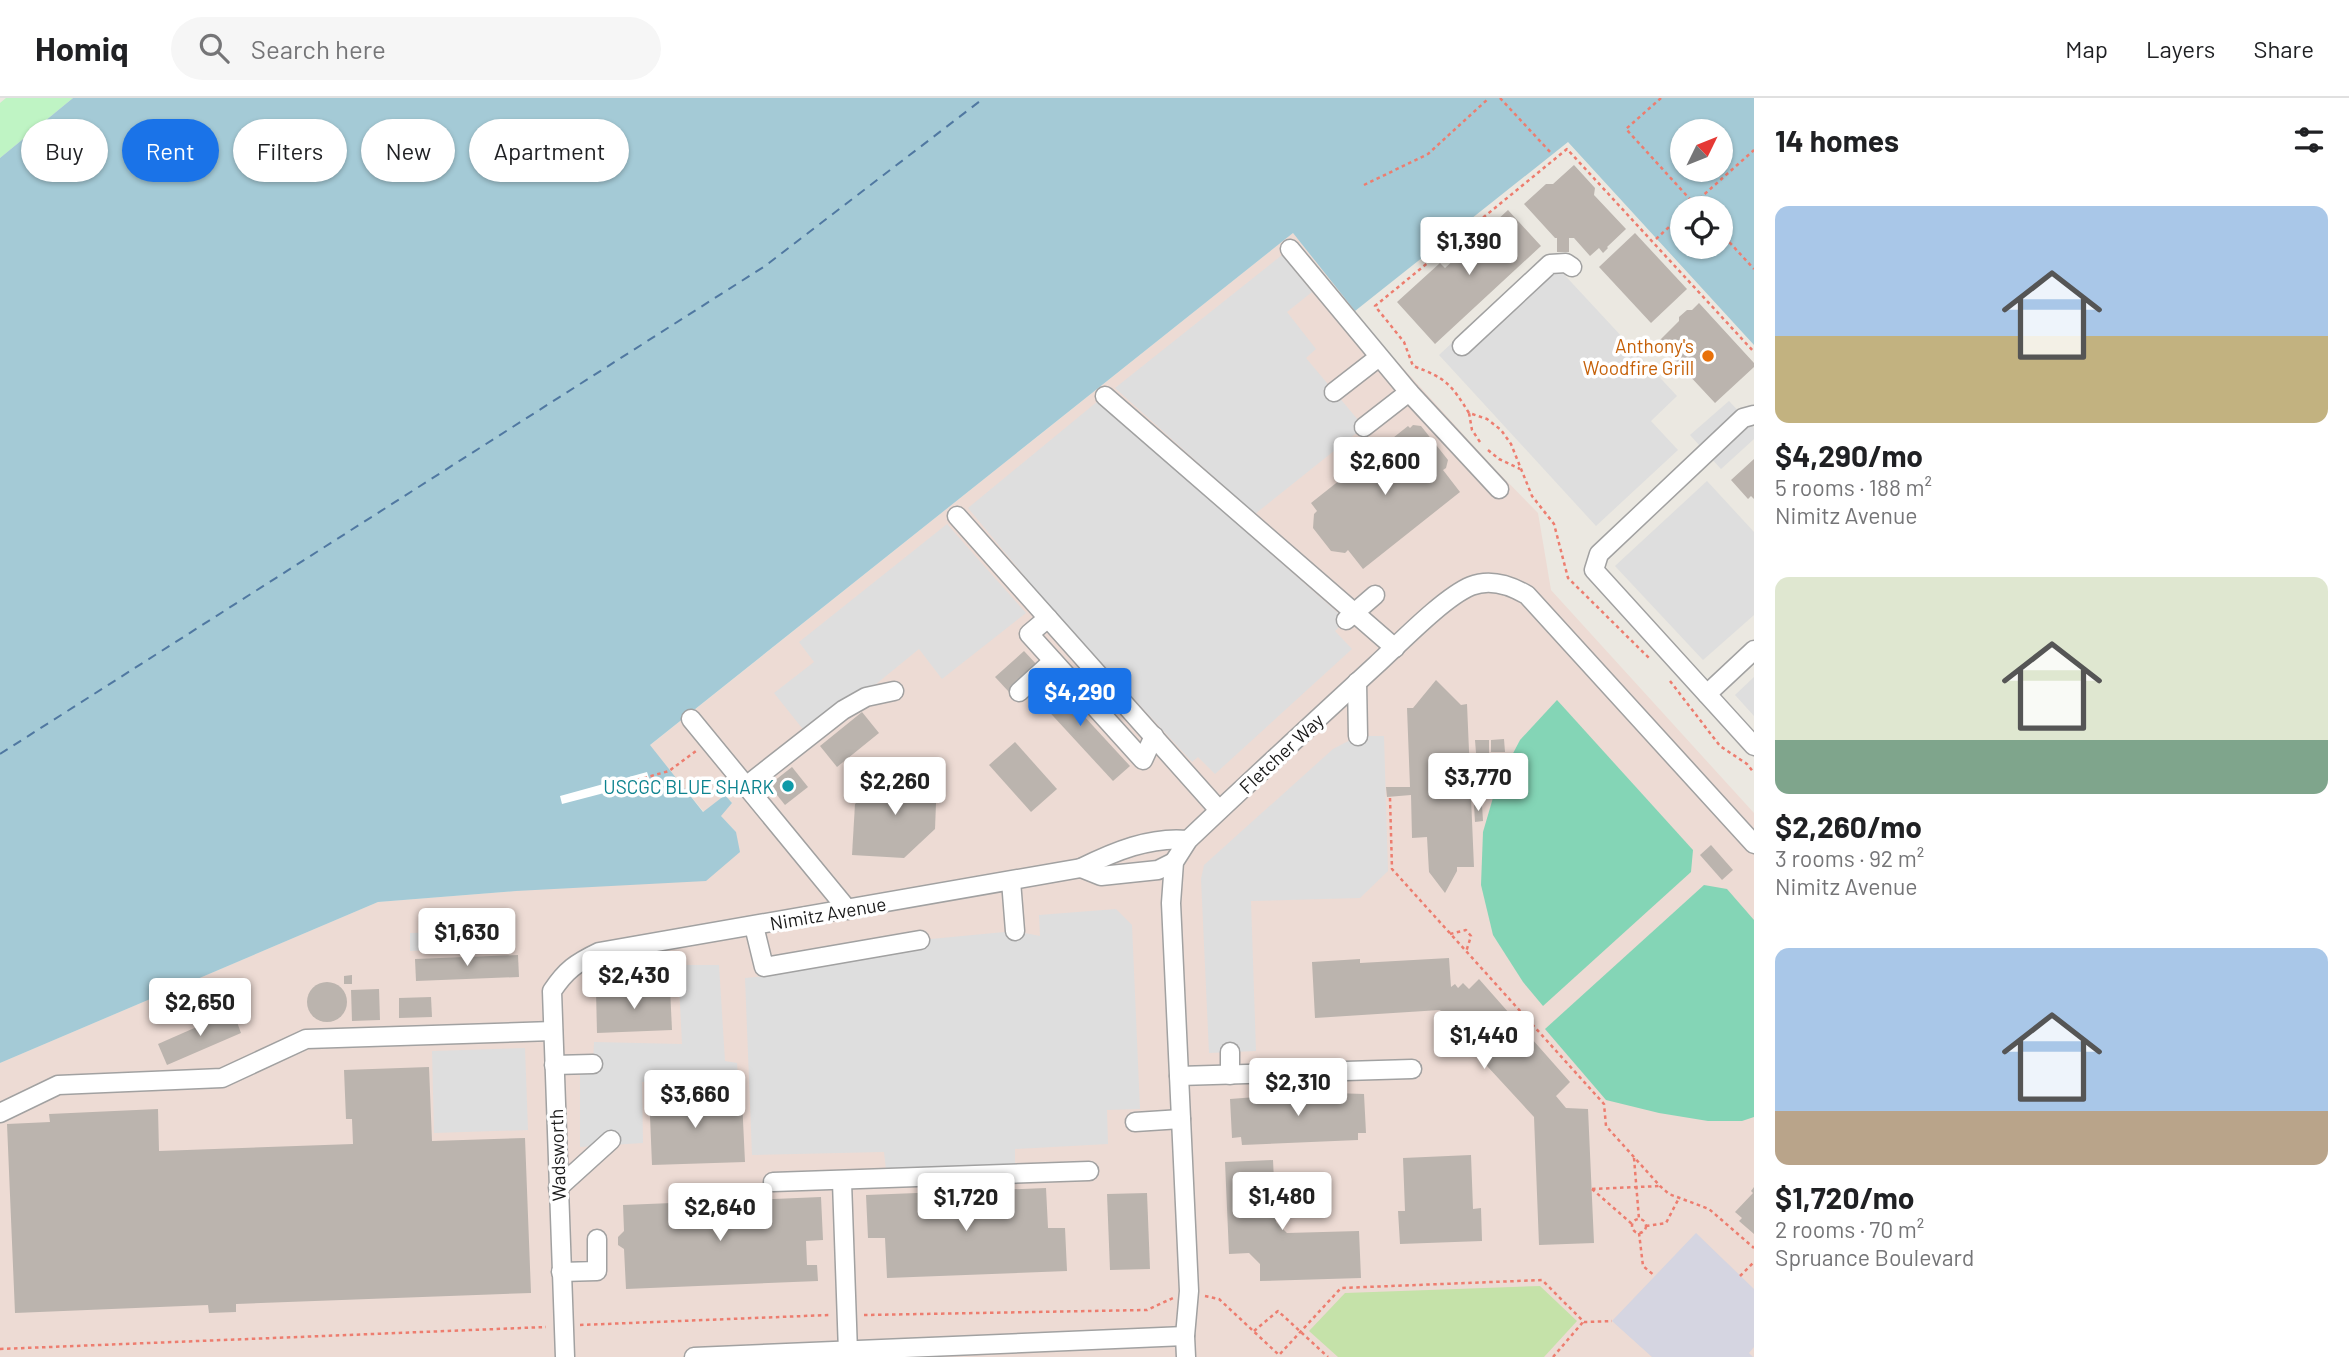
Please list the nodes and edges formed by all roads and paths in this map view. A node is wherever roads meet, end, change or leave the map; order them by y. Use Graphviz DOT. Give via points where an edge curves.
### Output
graph roads {
  1 [pos="1489,98"];
  2 [pos="1500,98"];
  3 [pos="1661,98"];
  4 [pos="1754,150"];
  5 [pos="1552,155"];
  6 [pos="1364,185"];
  7 [pos="1687,196"];
  8 [pos="1703,196"];
  9 [pos="1670,226"];
  10 [pos="1656,239"];
  11 [pos="1733,246"];
  12 [pos="1290,249"];
  13 [pos="1572,267"];
  14 [pos="1754,269"];
  15 [pos="1462,346"];
  16 [pos="1379,357"];
  17 [pos="1334,392"];
  18 [pos="1409,392"];
  19 [pos="1105,396"];
  20 [pos="1754,415"];
  21 [pos="1364,428"];
  22 [pos="1520,469"];
  23 [pos="1499,489"];
  24 [pos="957,516"];
  25 [pos="1375,595"];
  26 [pos="1350,617"];
  27 [pos="1048,618"];
  28 [pos="1395,648"];
  29 [pos="1754,650"];
  30 [pos="1053,661"];
  31 [pos="1357,682"];
  32 [pos="894,691"];
  33 [pos="1019,692"];
  34 [pos="1707,694"];
  35 [pos="691,719"];
  36 [pos="1154,736"];
  37 [pos="1359,736"];
  38 [pos="709,741"];
  39 [pos="1754,746"];
  40 [pos="638,780"];
  41 [pos="746,786"];
  42 [pos="1390,797"];
  43 [pos="1219,810"];
  44 [pos="1188,840"];
  45 [pos="1754,844"];
  46 [pos="1174,862"];
  47 [pos="1081,869"];
  48 [pos="1011,881"];
  49 [pos="848,910"];
  50 [pos="754,926"];
  51 [pos="1015,931"];
  52 [pos="1450,934"];
  53 [pos="920,940"];
  54 [pos="1466,952"];
  55 [pos="577,962"];
  56 [pos="553,1031"];
  57 [pos="1230,1052"];
  58 [pos="593,1064"];
  59 [pos="554,1065"];
  60 [pos="1412,1069"];
  61 [pos="1230,1075"];
  62 [pos="1179,1076"];
  63 [pos="0,1112"];
  64 [pos="1181,1119"];
  65 [pos="1135,1122"];
  66 [pos="611,1140"];
  67 [pos="1634,1158"];
  68 [pos="1089,1171"];
  69 [pos="773,1182"];
  70 [pos="842,1182"];
  71 [pos="1660,1186"];
  72 [pos="582,1187"];
  73 [pos="558,1188"];
  74 [pos="1637,1188"];
  75 [pos="1679,1198"];
  76 [pos="1639,1219"];
  77 [pos="1632,1224"];
  78 [pos="1646,1226"];
  79 [pos="1639,1233"];
  80 [pos="597,1239"];
  81 [pos="1754,1248"];
  82 [pos="1753,1263"];
  83 [pos="561,1272"];
  84 [pos="1655,1276"];
  85 [pos="1740,1276"];
  86 [pos="1584,1322"];
  87 [pos="1254,1331"];
  88 [pos="1185,1336"];
  89 [pos="984,1351"];
  90 [pos="848,1352"];
  91 [pos="565,1357"];
  92 [pos="694,1357"];
  93 [pos="1186,1357"];
  94 [pos="1328,1357"];
  95 [pos="1553,1357"];
  1 -- 6 [label="path" via="1428,154"];
  2 -- 5 [label="path"];
  3 -- 7 [label="path" via="1626,129"];
  4 -- 8 [label="path"];
  9 -- 10 [label="path"];
  11 -- 14 [label="path"];
  12 -- 16 [label="street"];
  13 -- 15 [label="street" via="1566,262 1550,264"];
  16 -- 17 [label="street"];
  16 -- 18 [label="street"];
  18 -- 21 [label="street"];
  18 -- 23 [label="street"];
  19 -- 26 [label="street"];
  20 -- 34 [label="street" via="1743,418 1599,554 1594,570"];
  22 -- 22 [label="path" via="1483,446 1472,430 1469,413 1501,430"];
  24 -- 27 [label="street"];
  25 -- 26 [label="street"];
  26 -- 28 [label="street"];
  27 -- 30 [label="street" via="1029,634"];
  27 -- 36 [label="street"];
  28 -- 31 [label="street, Fletcher Way"];
  28 -- 45 [label="street, Fletcher Way" via="1473,585 1496,582 1514,587 1527,595"];
  29 -- 34 [label="street"];
  30 -- 33 [label="street"];
  30 -- 36 [label="street" via="1143,761"];
  31 -- 37 [label="street"];
  31 -- 43 [label="street, Fletcher Way"];
  32 -- 41 [label="street" via="866,697 843,710"];
  34 -- 39 [label="street"];
  35 -- 38 [label="street"];
  36 -- 43 [label="street"];
  38 -- 40 [label="path" via="669,771"];
  38 -- 41 [label="street"];
  41 -- 49 [label="street"];
  42 -- 52 [label="path" via="1392,869"];
  43 -- 44 [label="street, Fletcher Way"];
  44 -- 46 [label="street, Fletcher Way"];
  44 -- 47 [label="street, Nimitz Avenue" via="1171,838 1113,853"];
  46 -- 47 [label="street, Nimitz Avenue" via="1158,870 1101,876"];
  46 -- 62 [label="street, Fletcher Way" via="1171,903"];
  47 -- 48 [label="street, Nimitz Avenue"];
  48 -- 49 [label="street, Nimitz Avenue"];
  48 -- 51 [label="street"];
  49 -- 50 [label="street, Nimitz Avenue"];
  50 -- 53 [label="street" via="764,967"];
  50 -- 55 [label="street, Nimitz Avenue" via="599,952"];
  52 -- 54 [label="path"];
  52 -- 54 [label="path" via="1466,930 1471,936"];
  54 -- 67 [label="path" via="1604,1104 1606,1126"];
  55 -- 56 [label="street, Wadsworth" via="552,991"];
  56 -- 59 [label="street, Wadsworth"];
  56 -- 63 [label="street" via="306,1039 222,1078 58,1085"];
  57 -- 61 [label="street"];
  58 -- 59 [label="street"];
  59 -- 73 [label="street, Wadsworth"];
  60 -- 61 [label="street"];
  61 -- 62 [label="street"];
  62 -- 64 [label="street, Fletcher Way"];
  64 -- 65 [label="street"];
  64 -- 88 [label="street, Fletcher Way" via="1189,1291"];
  66 -- 73 [label="street"];
  67 -- 71 [label="path"];
  67 -- 74 [label="path"];
  68 -- 70 [label="street"];
  69 -- 70 [label="street"];
  70 -- 90 [label="street"];
  71 -- 74 [label="path"];
  71 -- 75 [label="path"];
  72 -- 73 [label="street"];
  73 -- 83 [label="street, Wadsworth"];
  74 -- 76 [label="path"];
  74 -- 77 [label="path" via="1592,1189"];
  75 -- 78 [label="path" via="1666,1223"];
  75 -- 81 [label="path" via="1709,1209"];
  76 -- 77 [label="path"];
  76 -- 78 [label="path"];
  77 -- 79 [label="path" via="1633,1231"];
  78 -- 79 [label="path"];
  79 -- 84 [label="path" via="1643,1266"];
  80 -- 83 [label="street" via="597,1271"];
  82 -- 85 [label="path"];
  83 -- 91 [label="street, Wadsworth"];
  86 -- 95 [label="path"];
  87 -- 94 [label="path" via="1278,1311"];
  88 -- 89 [label="street"];
  88 -- 93 [label="street, Fletcher Way"];
  89 -- 90 [label="street"];
  90 -- 92 [label="street"];
}
